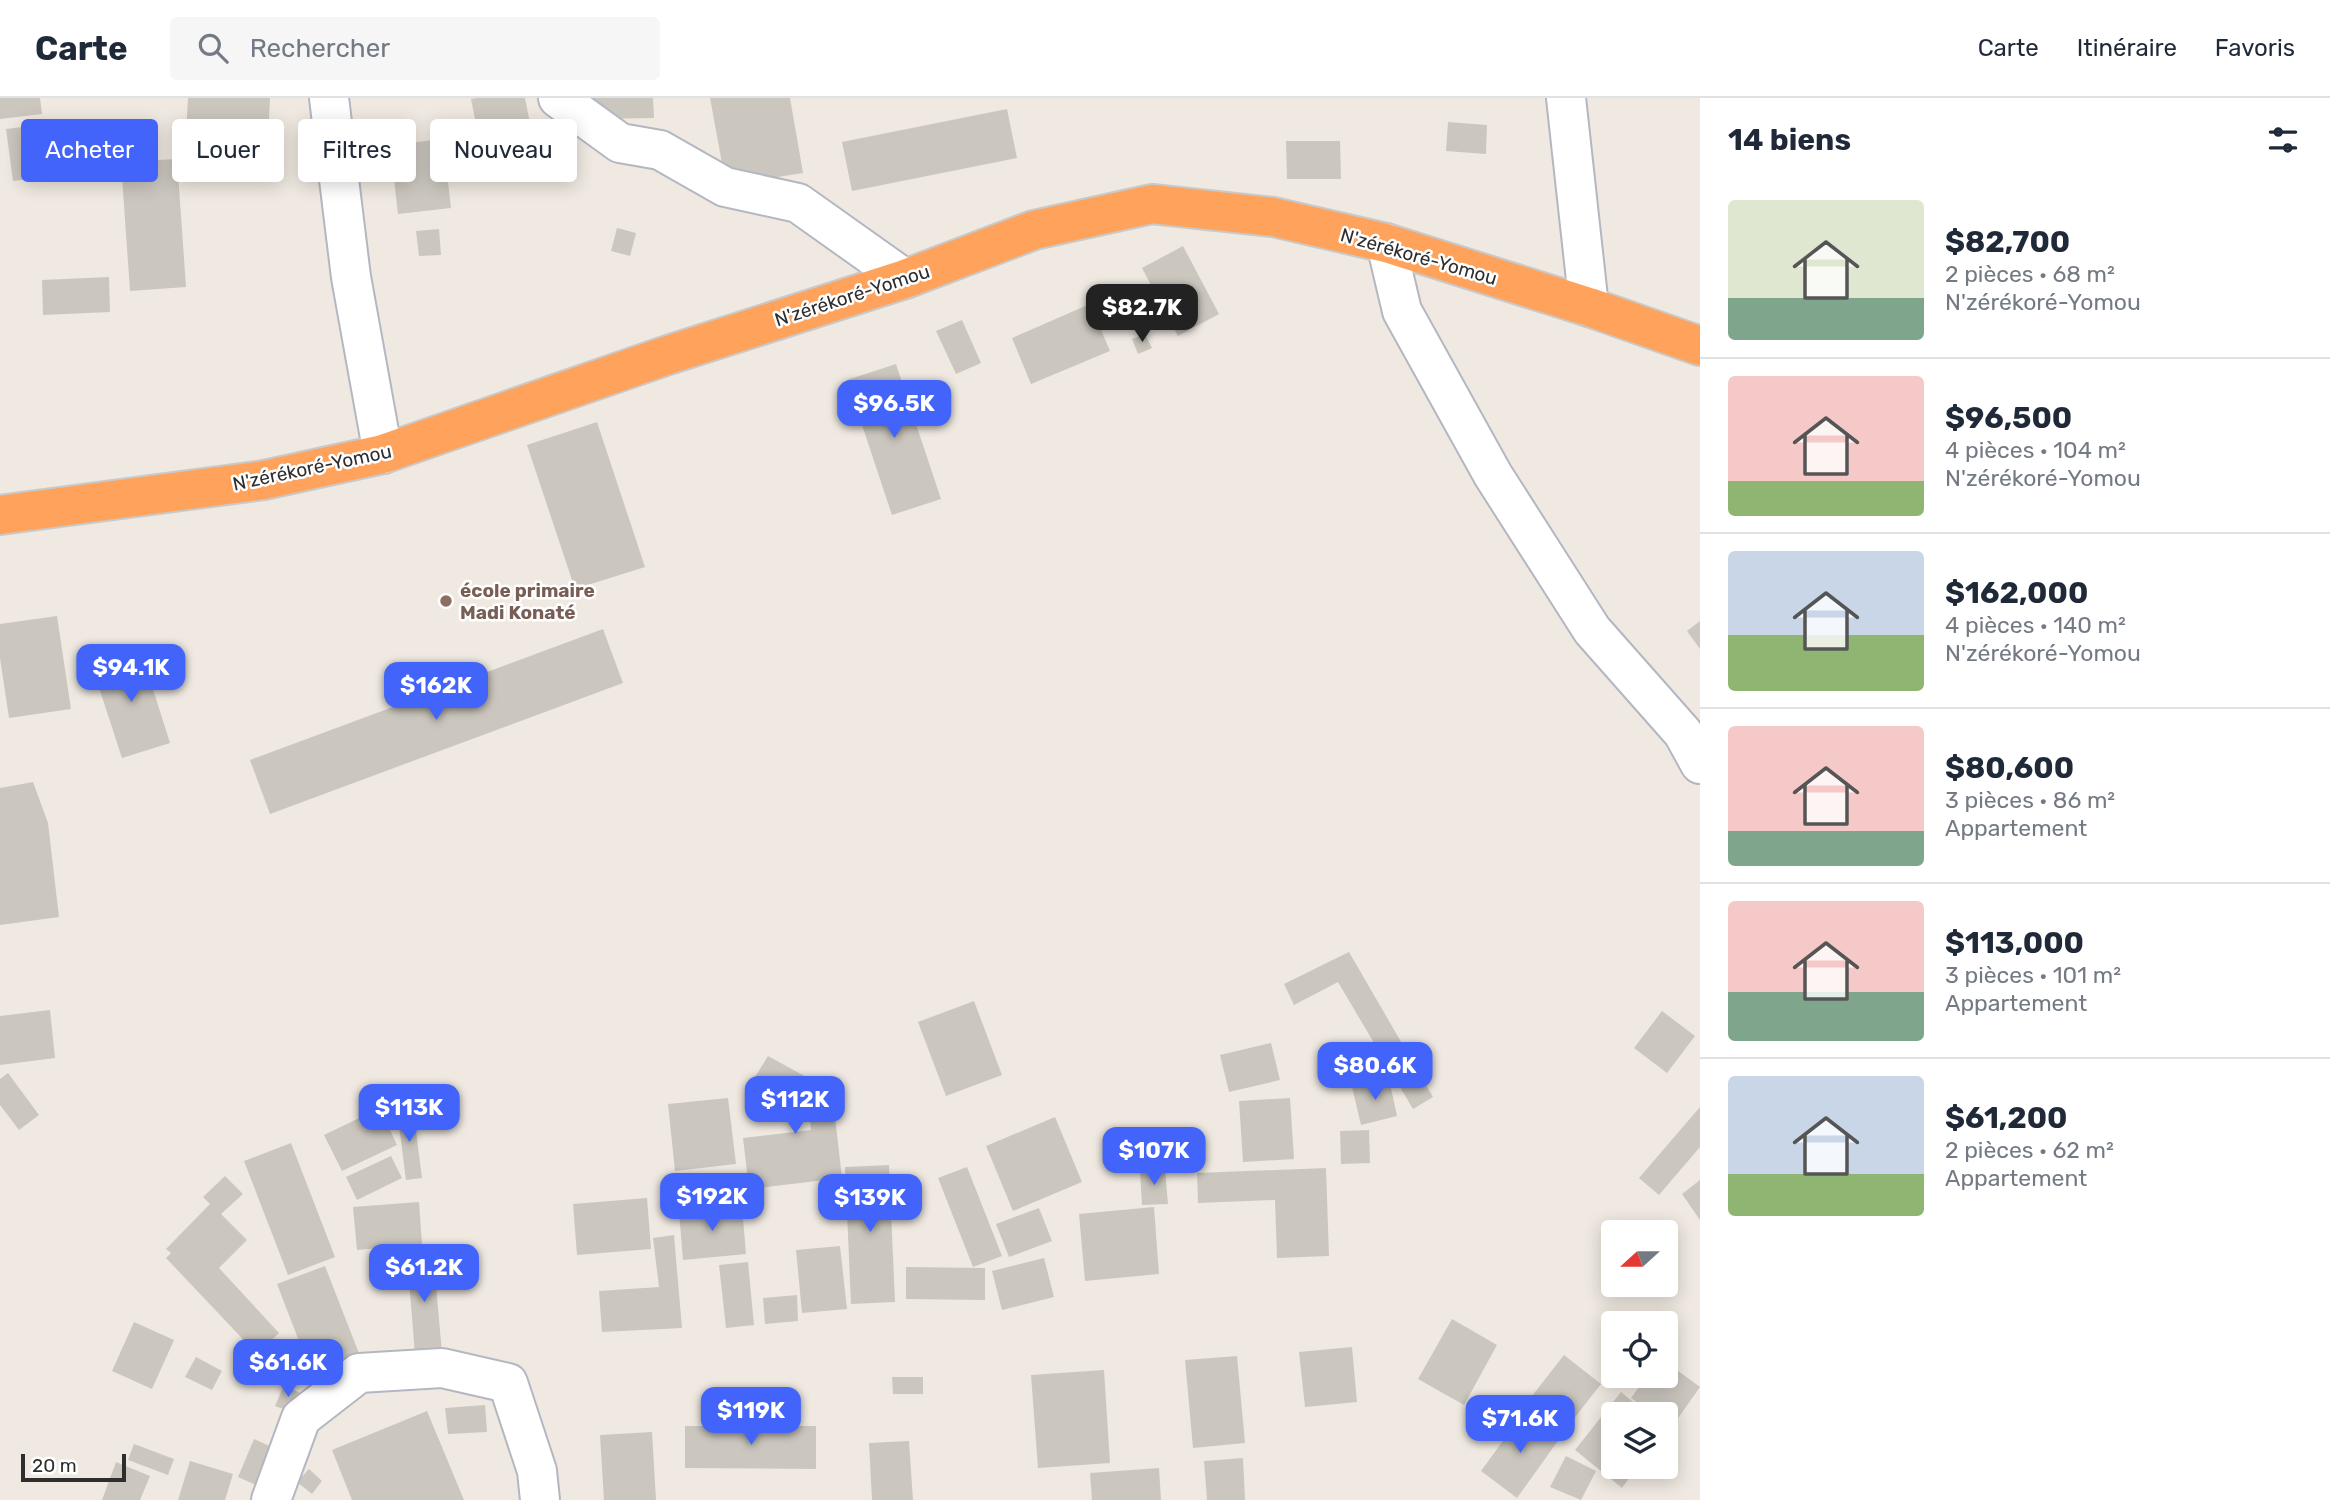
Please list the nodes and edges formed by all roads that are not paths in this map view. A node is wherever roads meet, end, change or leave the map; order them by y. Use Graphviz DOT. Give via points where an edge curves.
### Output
graph roads {
  1 [pos="329,98"];
  2 [pos="558,98"];
  3 [pos="1566,98"];
  4 [pos="1386,243"];
  5 [pos="905,279"];
  6 [pos="1589,306"];
  7 [pos="1700,346"];
  8 [pos="383,454"];
  9 [pos="0,515"];
  10 [pos="1700,764"];
  11 [pos="271,1500"];
  12 [pos="540,1500"];
  1 -- 8 [label="street" via="351,278"];
  2 -- 5 [label="street" via="620,143 660,150 725,187 798,203"];
  3 -- 6 [label="street"];
  4 -- 5 [label="highway, N'zérékoré-Yomou" via="1273,217 1152,204 1034,230"];
  4 -- 6 [label="highway, N'zérékoré-Yomou"];
  4 -- 10 [label="street" via="1402,311 1493,475 1592,630 1683,733"];
  5 -- 8 [label="highway, N'zérékoré-Yomou"];
  6 -- 7 [label="highway, N'zérékoré-Yomou"];
  8 -- 9 [label="highway, N'zérékoré-Yomou" via="264,480"];
  11 -- 12 [label="street" via="301,1418 359,1373 442,1368 508,1383 537,1471"];
}
